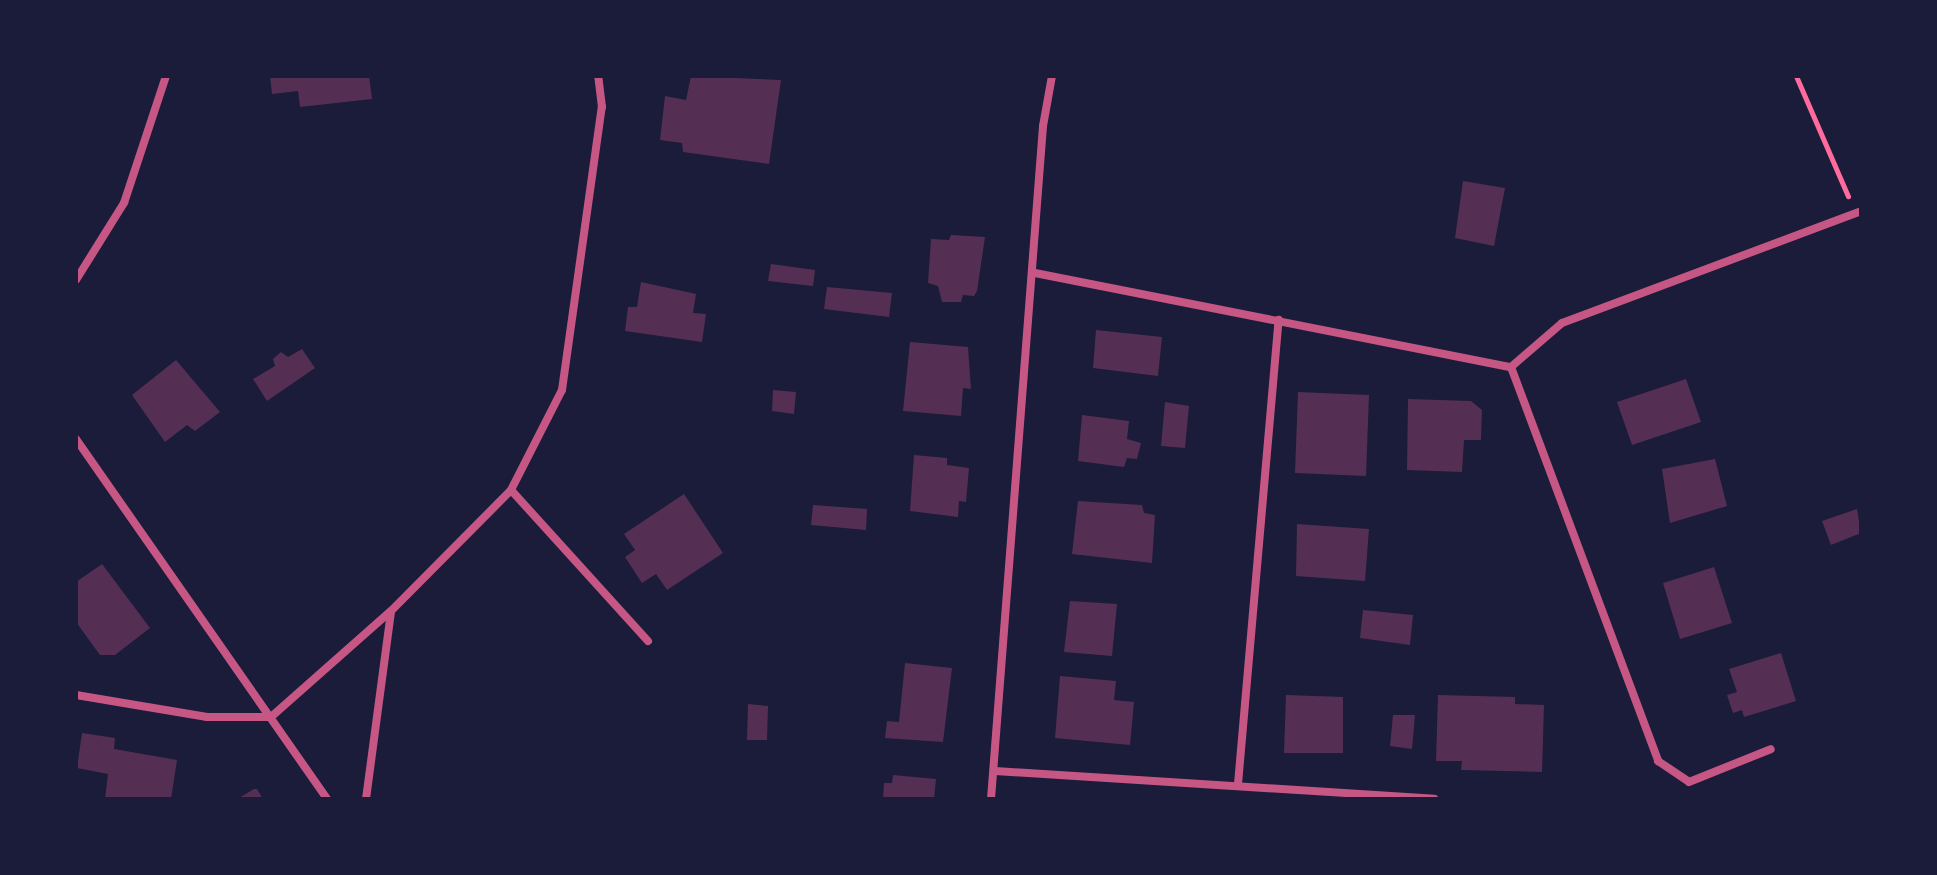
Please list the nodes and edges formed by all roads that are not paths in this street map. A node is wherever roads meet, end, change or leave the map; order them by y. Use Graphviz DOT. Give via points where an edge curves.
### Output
graph roads {
  1 [pos="166,76"];
  2 [pos="598,76"];
  3 [pos="1052,76"];
  4 [pos="1858,212"];
  5 [pos="1035,273"];
  6 [pos="76,280"];
  7 [pos="1279,320"];
  8 [pos="1511,367"];
  9 [pos="76,439"];
  10 [pos="511,490"];
  11 [pos="391,611"];
  12 [pos="648,641"];
  13 [pos="76,695"];
  14 [pos="271,717"];
  15 [pos="1771,749"];
  16 [pos="995,771"];
  17 [pos="1238,784"];
  18 [pos="327,799"];
  19 [pos="366,799"];
  20 [pos="991,799"];
  21 [pos="1434,799"];
  1 -- 6 [label="street" via="124,203"];
  2 -- 10 [label="street" via="602,107 562,390"];
  3 -- 5 [label="street" via="1043,126"];
  4 -- 8 [label="street" via="1562,323"];
  5 -- 7 [label="street"];
  5 -- 16 [label="street"];
  7 -- 8 [label="street"];
  7 -- 17 [label="street"];
  8 -- 15 [label="street" via="1658,761 1689,782"];
  9 -- 14 [label="street"];
  10 -- 11 [label="street"];
  10 -- 12 [label="street"];
  11 -- 14 [label="street"];
  11 -- 19 [label="street"];
  13 -- 14 [label="street" via="207,717"];
  14 -- 18 [label="street"];
  16 -- 17 [label="street"];
  16 -- 20 [label="street"];
  17 -- 21 [label="street"];
}
